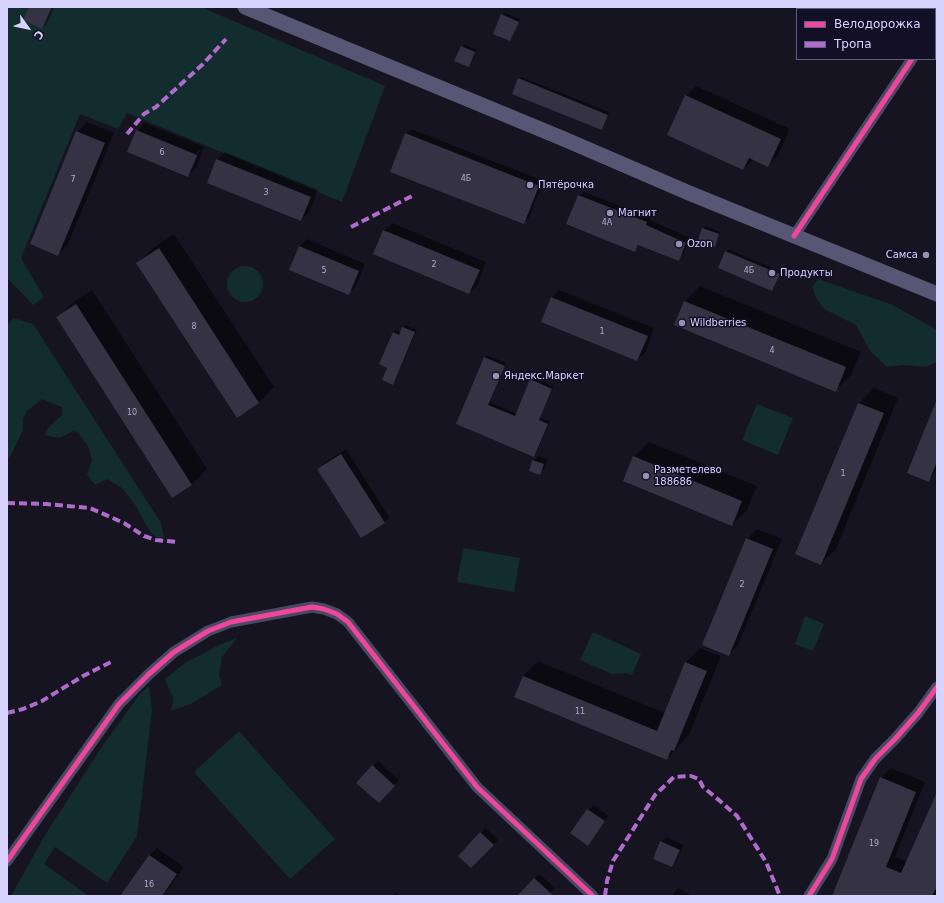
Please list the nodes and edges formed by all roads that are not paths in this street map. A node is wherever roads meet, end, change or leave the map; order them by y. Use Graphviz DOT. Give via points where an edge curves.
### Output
graph roads {
  1 [pos="250,8"];
  2 [pos="911,60"];
  3 [pos="794,236"];
  4 [pos="937,294"];
  5 [pos="937,687"];
  6 [pos="7,860"];
  7 [pos="593,896"];
  8 [pos="809,896"];
  1 -- 3 [label="main road"];
  2 -- 3 [label="street"];
  3 -- 4 [label="main road"];
  5 -- 8 [label="street" via="861,779 832,859"];
  6 -- 7 [label="street" via="119,704 174,652 208,631 231,622 312,607 337,614 348,622 477,787"];
}
